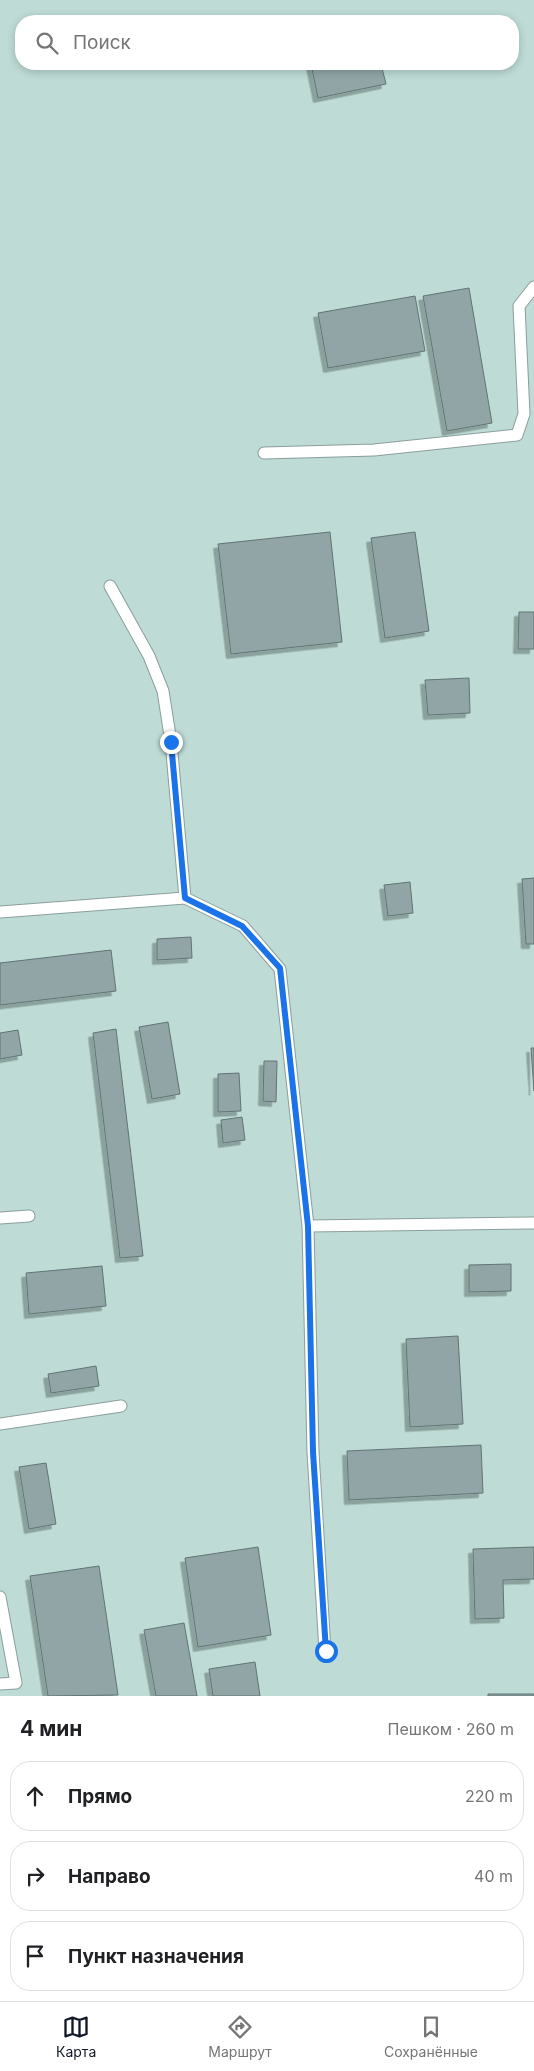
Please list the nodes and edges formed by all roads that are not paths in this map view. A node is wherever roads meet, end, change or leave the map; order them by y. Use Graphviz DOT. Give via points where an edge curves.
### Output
graph roads {
  1 [pos="534,287"];
  2 [pos="264,452"];
  3 [pos="110,586"];
  4 [pos="185,898"];
  5 [pos="0,912"];
  6 [pos="29,1216"];
  7 [pos="0,1218"];
  8 [pos="534,1223"];
  9 [pos="308,1226"];
  10 [pos="121,1406"];
  11 [pos="0,1424"];
  12 [pos="0,1597"];
  13 [pos="326,1651"];
  14 [pos="0,1684"];
  1 -- 2 [label="lane" via="518,306 524,414 517,434 374,450"];
  3 -- 4 [label="lane" via="149,656 163,691 171,742"];
  4 -- 5 [label="lane"];
  4 -- 9 [label="lane" via="242,926 280,968"];
  6 -- 7 [label="lane"];
  8 -- 9 [label="lane"];
  9 -- 13 [label="lane" via="313,1452"];
  10 -- 11 [label="lane"];
  12 -- 14 [label="lane" via="16,1683"];
}
